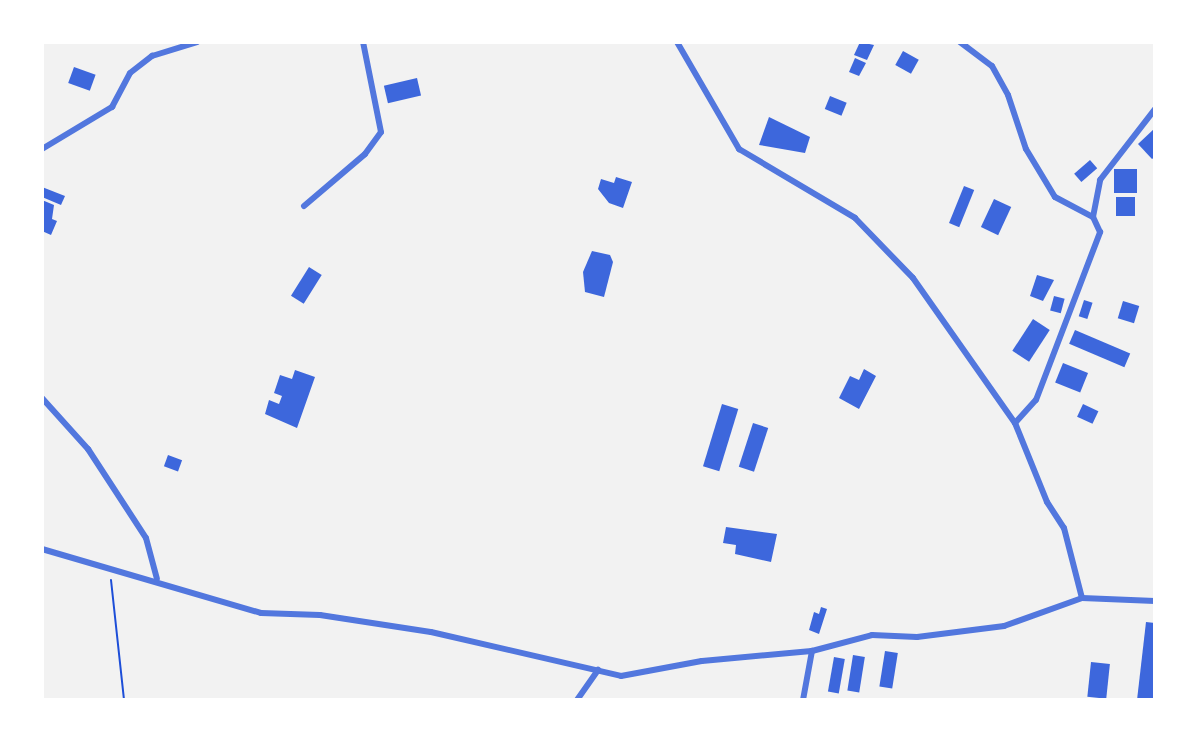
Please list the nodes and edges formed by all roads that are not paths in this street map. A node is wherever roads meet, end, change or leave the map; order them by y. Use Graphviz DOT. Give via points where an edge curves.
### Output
graph roads {
  1 [pos="197,42"];
  2 [pos="363,42"];
  3 [pos="677,42"];
  4 [pos="960,42"];
  5 [pos="1155,109"];
  6 [pos="42,149"];
  7 [pos="304,206"];
  8 [pos="1093,217"];
  9 [pos="42,398"];
  10 [pos="1015,423"];
  11 [pos="42,549"];
  12 [pos="157,579"];
  13 [pos="1082,598"];
  14 [pos="1155,601"];
  15 [pos="812,651"];
  16 [pos="598,670"];
  17 [pos="577,700"];
  18 [pos="803,700"];
  1 -- 6 [label="street" via="152,56 130,73 112,107"];
  2 -- 7 [label="street" via="381,132 365,154"];
  3 -- 10 [label="street" via="739,149 855,218 913,278"];
  4 -- 8 [label="street" via="992,66 1026,149 1055,197"];
  5 -- 8 [label="street" via="1100,180"];
  8 -- 10 [label="street" via="1100,232 1036,400"];
  9 -- 12 [label="street" via="88,449 146,538"];
  10 -- 13 [label="street" via="1047,502 1064,528"];
  11 -- 12 [label="street"];
  12 -- 16 [label="street" via="261,613 379,623"];
  13 -- 14 [label="street"];
  13 -- 15 [label="street" via="1004,626 917,637 872,635"];
  15 -- 16 [label="street" via="702,661 621,676"];
  15 -- 18 [label="street"];
  16 -- 17 [label="street"];
}
